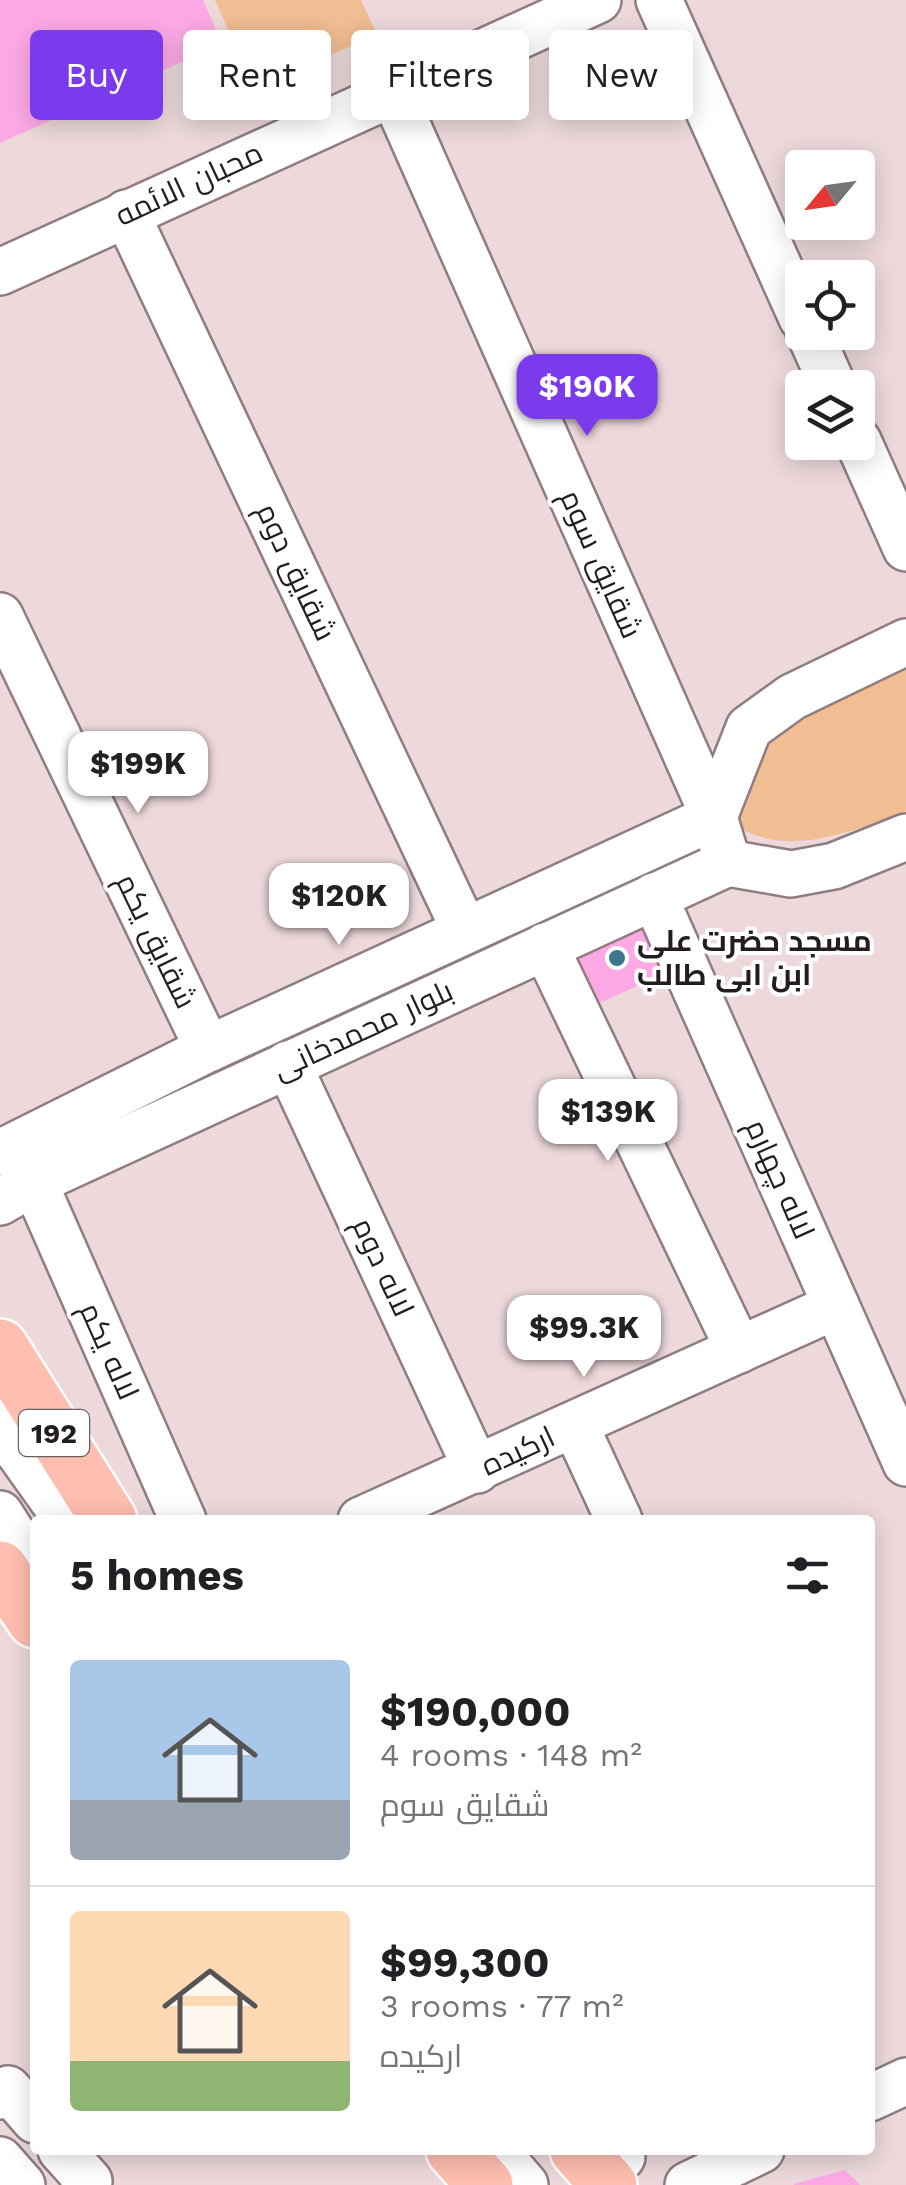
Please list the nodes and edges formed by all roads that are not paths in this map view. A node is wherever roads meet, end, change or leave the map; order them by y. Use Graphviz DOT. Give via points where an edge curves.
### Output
graph roads {
  1 [pos="598,0"];
  2 [pos="659,0"];
  3 [pos="529,31"];
  4 [pos="351,111"];
  5 [pos="404,120"];
  6 [pos="126,213"];
  7 [pos="0,272"];
  8 [pos="785,280"];
  9 [pos="867,460"];
  10 [pos="906,548"];
  11 [pos="0,616"];
  12 [pos="906,642"];
  13 [pos="714,817"];
  14 [pos="906,837"];
  15 [pos="728,863"];
  16 [pos="654,896"];
  17 [pos="465,931"];
  18 [pos="545,946"];
  19 [pos="208,1049"];
  20 [pos="288,1064"];
  21 [pos="0,1152"];
  22 [pos="17,1192"];
  23 [pos="836,1306"];
  24 [pos="0,1346"];
  25 [pos="739,1350"];
  26 [pos="575,1425"];
  27 [pos="0,1426"];
  28 [pos="906,1463"];
  29 [pos="477,1470"];
  30 [pos="0,1514"];
  31 [pos="62,1515"];
  32 [pos="106,1515"];
  33 [pos="180,1515"];
  34 [pos="374,1515"];
  35 [pos="617,1515"];
  36 [pos="30,1561"];
  37 [pos="0,1569"];
  38 [pos="30,1613"];
  39 [pos="0,2096"];
  40 [pos="30,2114"];
  41 [pos="66,2155"];
  42 [pos="458,2155"];
  43 [pos="499,2155"];
  44 [pos="555,2155"];
  45 [pos="751,2155"];
  46 [pos="0,2160"];
  47 [pos="694,2184"];
  48 [pos="22,2185"];
  49 [pos="84,2185"];
  50 [pos="484,2185"];
  51 [pos="525,2185"];
  52 [pos="582,2185"];
  1 -- 3 [label="street, محبان الائمه"];
  2 -- 8 [label="street"];
  4 -- 6 [label="street, محبان الائمه"];
  5 -- 13 [label="street, شقایق سوم"];
  6 -- 7 [label="street, محبان الائمه"];
  6 -- 17 [label="street, شقایق دوم"];
  9 -- 10 [label="street"];
  11 -- 19 [label="street, شقایق یکم"];
  12 -- 13 [label="street" via="792,698 749,728"];
  13 -- 15 [label="street, شقایق سوم"];
  13 -- 17 [label="street, بلوار محمدخانی"];
  14 -- 15 [label="street" via="834,866 791,874"];
  15 -- 16 [label="street, بلوار محمدخانی"];
  16 -- 18 [label="street, بلوار محمدخانی"];
  16 -- 23 [label="street, لاله چهارم"];
  17 -- 19 [label="street, بلوار محمدخانی"];
  18 -- 20 [label="street, بلوار محمدخانی"];
  18 -- 25 [label="street"];
  19 -- 21 [label="street, بلوار محمدخانی"];
  20 -- 22 [label="street, بلوار محمدخانی"];
  20 -- 29 [label="street, لاله دوم"];
  22 -- 33 [label="street, لاله یکم"];
  23 -- 25 [label="street, ارکیده"];
  23 -- 28 [label="street, لاله چهارم"];
  24 -- 32 [label="main road, 192"];
  25 -- 26 [label="street, ارکیده"];
  26 -- 29 [label="street, ارکیده"];
  26 -- 35 [label="street"];
  27 -- 31 [label="street"];
  29 -- 34 [label="street, ارکیده"];
  30 -- 36 [label="street"];
  37 -- 38 [label="main road"];
  39 -- 40 [label="street" via="8,2090"];
  41 -- 49 [label="street" via="88,2181"];
  42 -- 50 [label="main road"];
  43 -- 51 [label="street"];
  44 -- 52 [label="street"];
  45 -- 47 [label="street"];
  46 -- 48 [label="street"];
}
